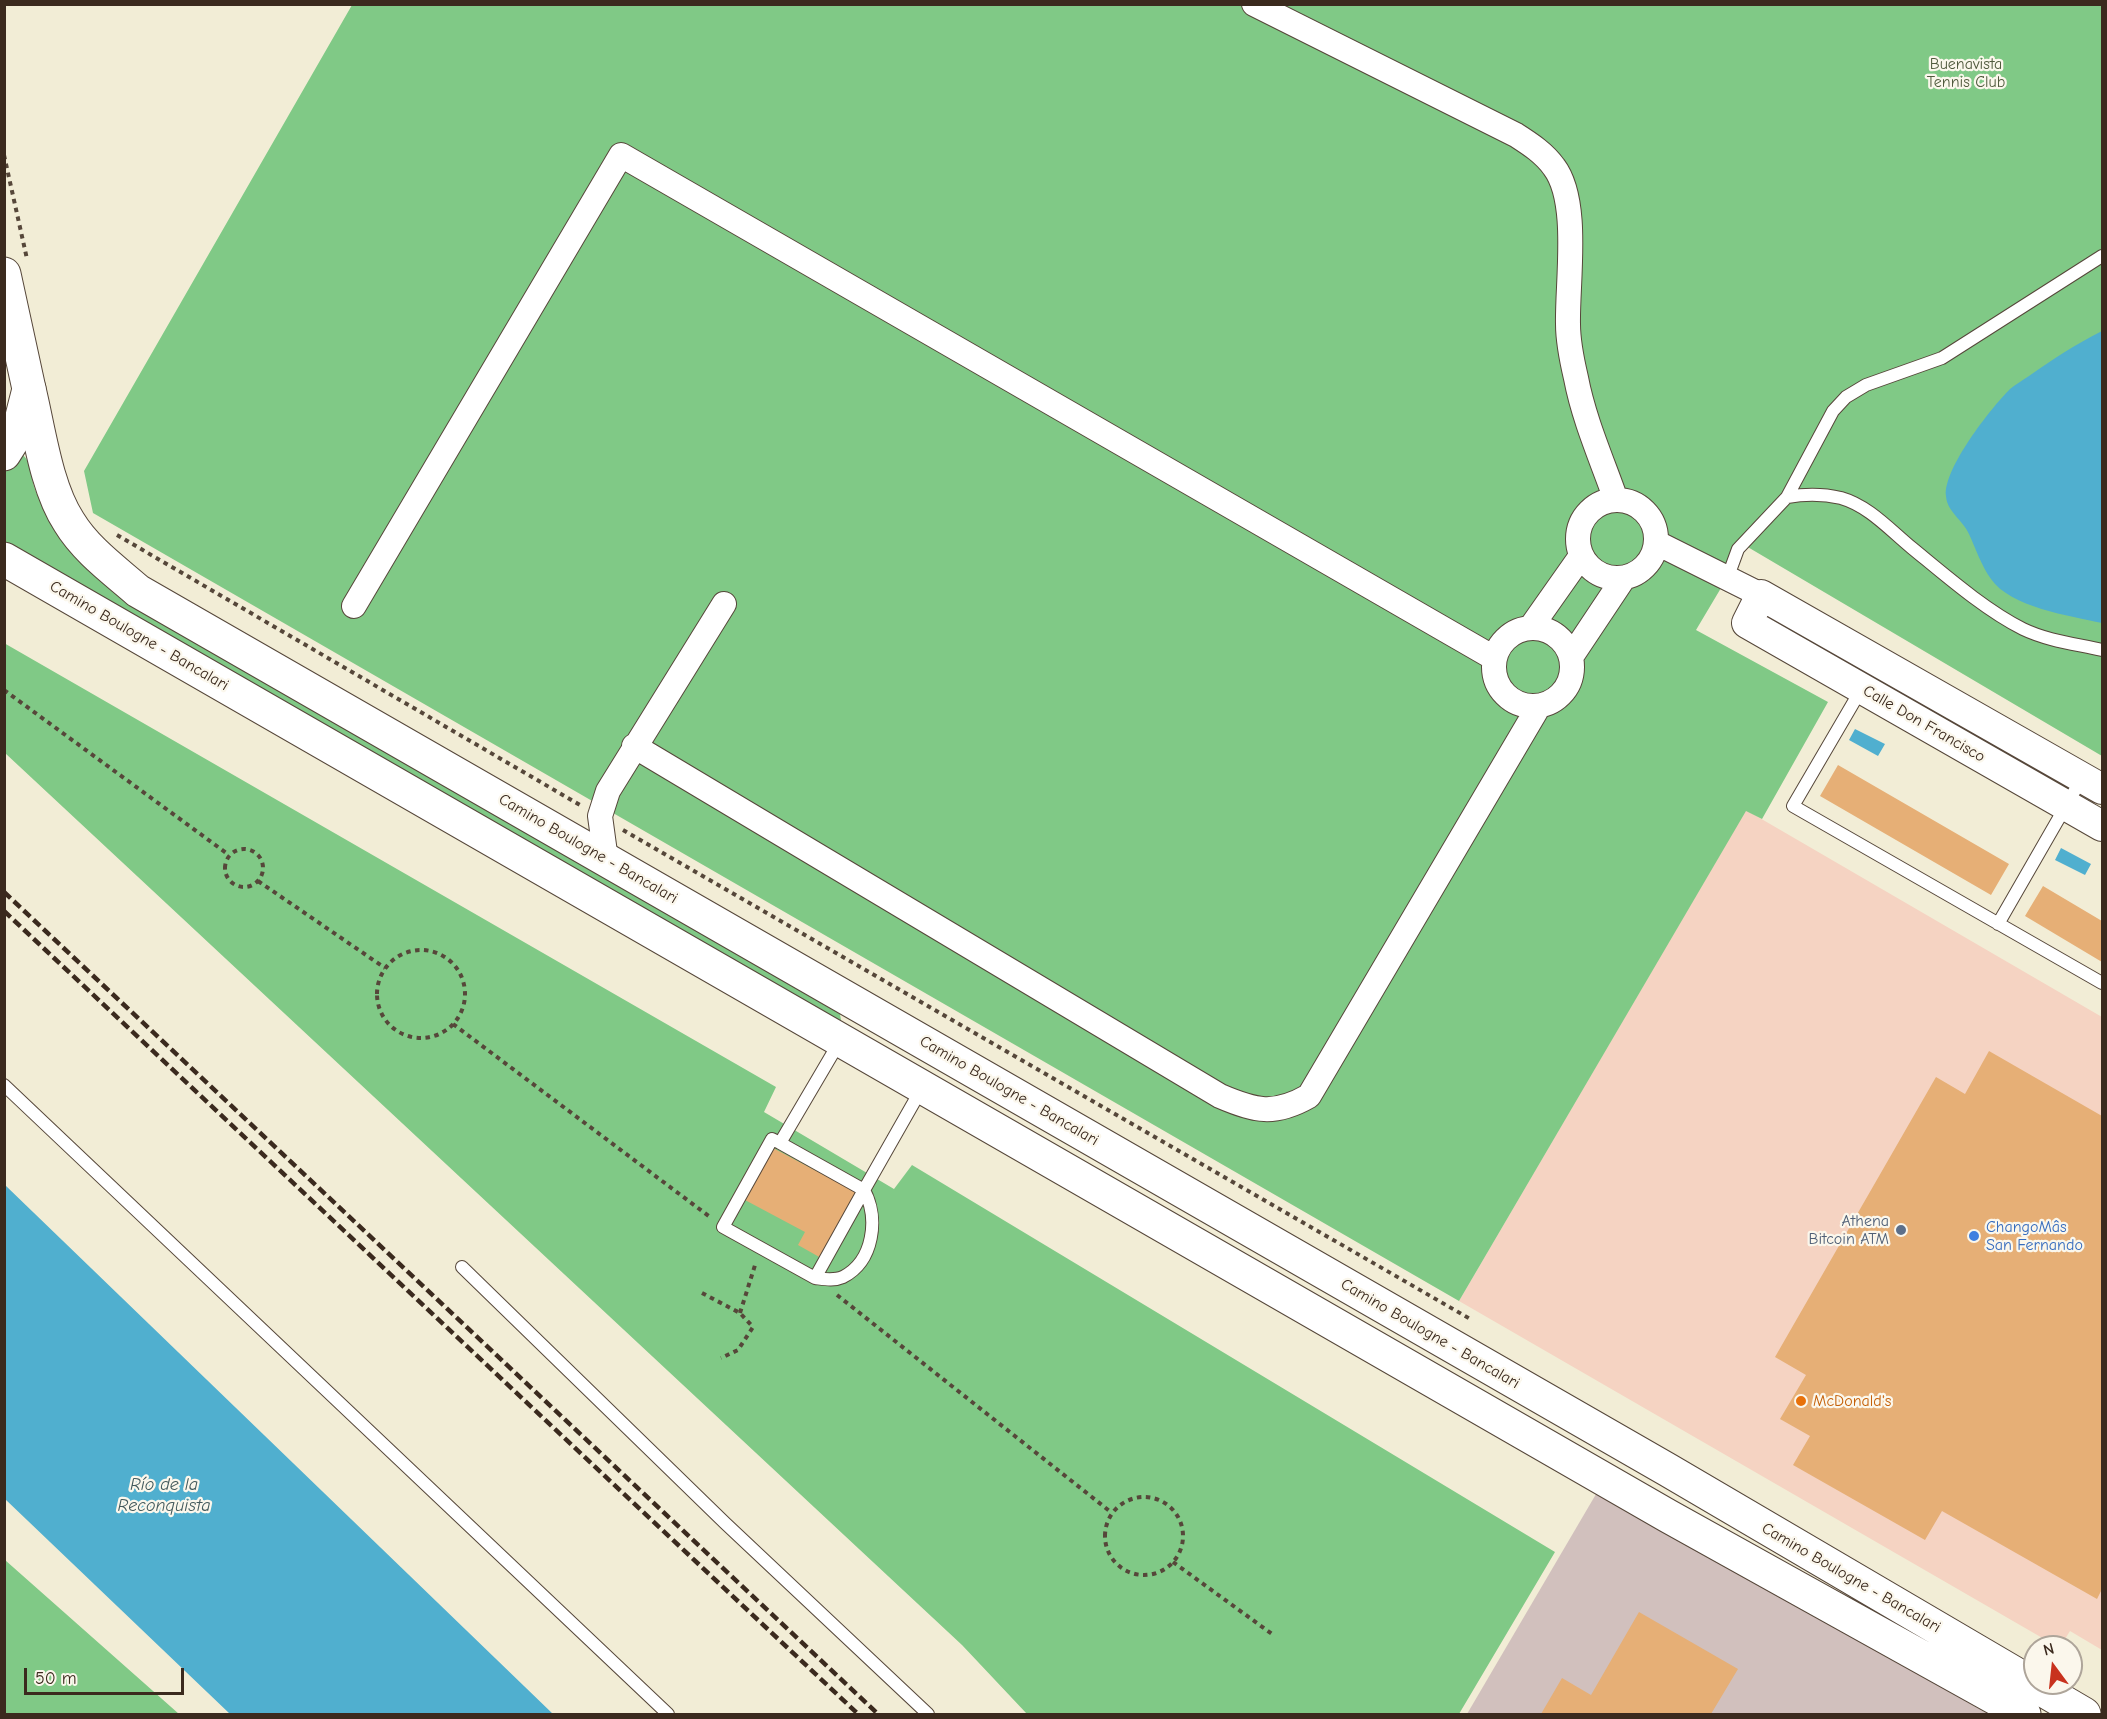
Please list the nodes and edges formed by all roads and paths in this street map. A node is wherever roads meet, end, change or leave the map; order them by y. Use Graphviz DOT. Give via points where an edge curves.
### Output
graph roads {
  1 [pos="1254,4"];
  2 [pos="4,156"];
  3 [pos="2103,256"];
  4 [pos="17,272"];
  5 [pos="29,389"];
  6 [pos="4,454"];
  7 [pos="1786,497"];
  8 [pos="1616,500"];
  9 [pos="108,530"];
  10 [pos="1657,543"];
  11 [pos="1581,556"];
  12 [pos="4,559"];
  13 [pos="1623,579"];
  14 [pos="1726,579"];
  15 [pos="1761,595"];
  16 [pos="724,604"];
  17 [pos="354,606"];
  18 [pos="1531,627"];
  19 [pos="2103,650"];
  20 [pos="1571,657"];
  21 [pos="1494,658"];
  22 [pos="1870,675"];
  23 [pos="4,690"];
  24 [pos="1539,706"];
  25 [pos="634,746"];
  26 [pos="2092,784"];
  27 [pos="2067,805"];
  28 [pos="600,816"];
  29 [pos="2103,826"];
  30 [pos="229,855"];
  31 [pos="606,860"];
  32 [pos="258,881"];
  33 [pos="1998,924"];
  34 [pos="385,968"];
  35 [pos="2103,983"];
  36 [pos="453,1024"];
  37 [pos="841,1040"];
  38 [pos="4,1085"];
  39 [pos="923,1087"];
  40 [pos="780,1143"];
  41 [pos="864,1190"];
  42 [pos="723,1227"];
  43 [pos="760,1247"];
  44 [pos="462,1267"];
  45 [pos="815,1278"];
  46 [pos="702,1293"];
  47 [pos="740,1313"];
  48 [pos="1472,1320"];
  49 [pos="721,1358"];
  50 [pos="1112,1513"];
  51 [pos="1173,1562"];
  52 [pos="1272,1634"];
  53 [pos="668,1714"];
  54 [pos="928,1714"];
  55 [pos="2024,1714"];
  56 [pos="2084,1714"];
  1 -- 8 [label="street" via="1516,135 1539,150 1555,168 1569,209 1568,326 1576,379"];
  2 -- 4 [label="path"];
  3 -- 7 [label="lane" via="1942,358 1866,385 1846,397 1833,411"];
  4 -- 5 [label="main road, Camino Boulogne - Bancalari"];
  5 -- 6 [label="main road" via="18,432"];
  5 -- 31 [label="main road, Camino Boulogne - Bancalari" via="55,497 69,524 94,553 138,591"];
  7 -- 14 [label="lane" via="1738,549"];
  7 -- 19 [label="lane" via="1842,498 1868,511 1989,608 2022,628 2043,638"];
  8 -- 10 [label="street" via="1641,508 1650,517"];
  8 -- 11 [label="street" via="1602,503 1583,519 1578,544"];
  9 -- 28 [label="path"];
  10 -- 13 [label="street" via="1646,567"];
  10 -- 14 [label="street"];
  11 -- 13 [label="street" via="1598,574"];
  11 -- 18 [label="street"];
  12 -- 37 [label="main road, Camino Boulogne - Bancalari"];
  13 -- 20 [label="street"];
  14 -- 15 [label="street"];
  15 -- 22 [label="street, Calle Don Francisco"];
  15 -- 22 [label="street, Calle Don Francisco" via="1746,623"];
  16 -- 25 [label="street"];
  17 -- 21 [label="street" via="621,155"];
  18 -- 20 [label="street" via="1556,635"];
  18 -- 21 [label="street" via="1507,637"];
  20 -- 24 [label="street" via="1569,683 1562,694"];
  21 -- 24 [label="street" via="1495,677 1504,694 1514,702"];
  22 -- 26 [label="street, Calle Don Francisco"];
  22 -- 27 [label="street, Calle Don Francisco"];
  22 -- 33 [label="lane" via="1793,806"];
  23 -- 30 [label="path"];
  24 -- 25 [label="street" via="1309,1096 1267,1110 1246,1107 1220,1096"];
  25 -- 28 [label="street" via="608,791"];
  26 -- 27 [label="lane"];
  27 -- 29 [label="street, Calle Don Francisco"];
  27 -- 33 [label="lane"];
  28 -- 31 [label="street"];
  28 -- 48 [label="path"];
  30 -- 32 [label="path" via="225,866 233,883 245,887"];
  30 -- 32 [label="path" via="241,849 258,854 263,871"];
  31 -- 56 [label="main road, Camino Boulogne - Bancalari"];
  32 -- 34 [label="path"];
  33 -- 35 [label="lane"];
  34 -- 36 [label="path" via="376,995 387,1023 412,1037 428,1038"];
  34 -- 36 [label="path" via="396,957 412,951 437,953 450,960 459,971 465,998"];
  36 -- 42 [label="path"];
  37 -- 39 [label="main road, Camino Boulogne - Bancalari"];
  37 -- 40 [label="lane"];
  38 -- 53 [label="lane"];
  39 -- 41 [label="lane"];
  39 -- 55 [label="main road, Camino Boulogne - Bancalari" via="1668,1516"];
  40 -- 41 [label="lane"];
  40 -- 42 [label="lane" via="772,1139"];
  41 -- 45 [label="lane"];
  41 -- 45 [label="lane" via="872,1214 871,1237 864,1256 842,1278"];
  42 -- 43 [label="lane"];
  43 -- 45 [label="lane"];
  43 -- 47 [label="path"];
  44 -- 54 [label="lane"];
  45 -- 50 [label="path"];
  46 -- 47 [label="path"];
  47 -- 49 [label="path" via="753,1327 738,1350"];
  50 -- 51 [label="path" via="1105,1538 1114,1562 1137,1575 1150,1575"];
  50 -- 51 [label="path" via="1121,1504 1145,1497 1168,1506 1181,1527 1181,1546"];
  51 -- 52 [label="path"];
}
